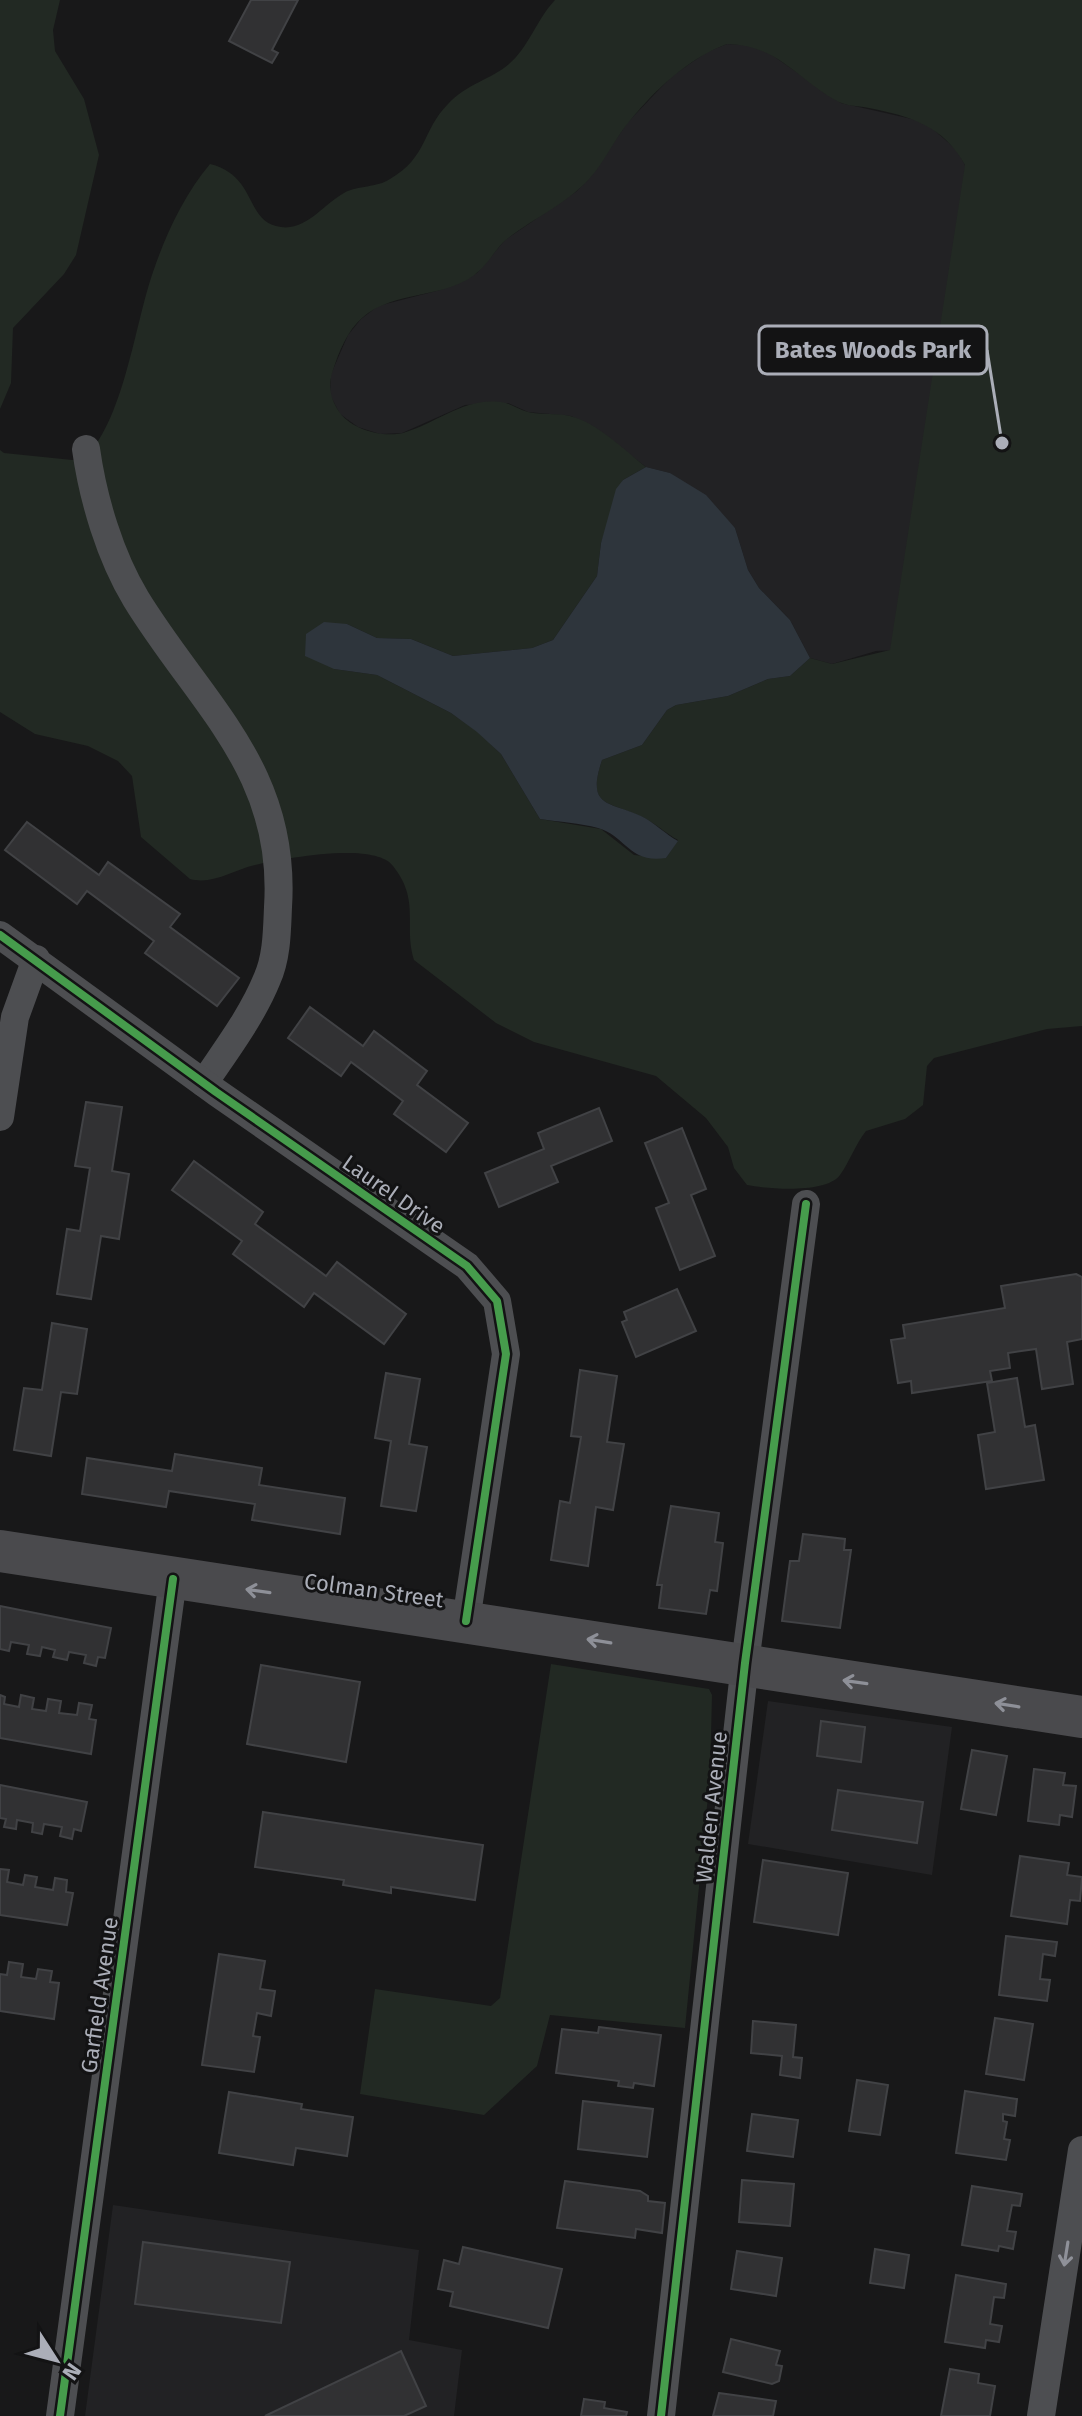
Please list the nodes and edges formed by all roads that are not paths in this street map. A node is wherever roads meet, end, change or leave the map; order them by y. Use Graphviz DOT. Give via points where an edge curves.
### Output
graph roads {
  1 [pos="86,449"];
  2 [pos="0,935"];
  3 [pos="36,959"];
  4 [pos="204,1083"];
  5 [pos="0,1117"];
  6 [pos="806,1204"];
  7 [pos="0,1551"];
  8 [pos="173,1579"];
  9 [pos="466,1621"];
  10 [pos="745,1663"];
  11 [pos="1082,1717"];
  12 [pos="1082,2150"];
  13 [pos="60,2416"];
  14 [pos="661,2416"];
  15 [pos="1041,2416"];
  1 -- 4 [label="street" via="99,508 128,584 242,754 275,829 279,894 272,966"];
  2 -- 3 [label="street, Laurel Drive"];
  3 -- 4 [label="street, Laurel Drive"];
  3 -- 5 [label="street" via="15,1017"];
  4 -- 9 [label="street, Laurel Drive" via="467,1266 497,1301 506,1354"];
  6 -- 10 [label="street, Walden Avenue"];
  7 -- 8 [label="main road, Colman Street"];
  9 -- 8 [label="main road, Colman Street, one-way"];
  8 -- 13 [label="street, Garfield Avenue"];
  10 -- 9 [label="main road, Colman Street, one-way"];
  11 -- 10 [label="main road, Colman Street, one-way"];
  10 -- 14 [label="street, Walden Avenue"];
  12 -- 15 [label="street, one-way"];
}
